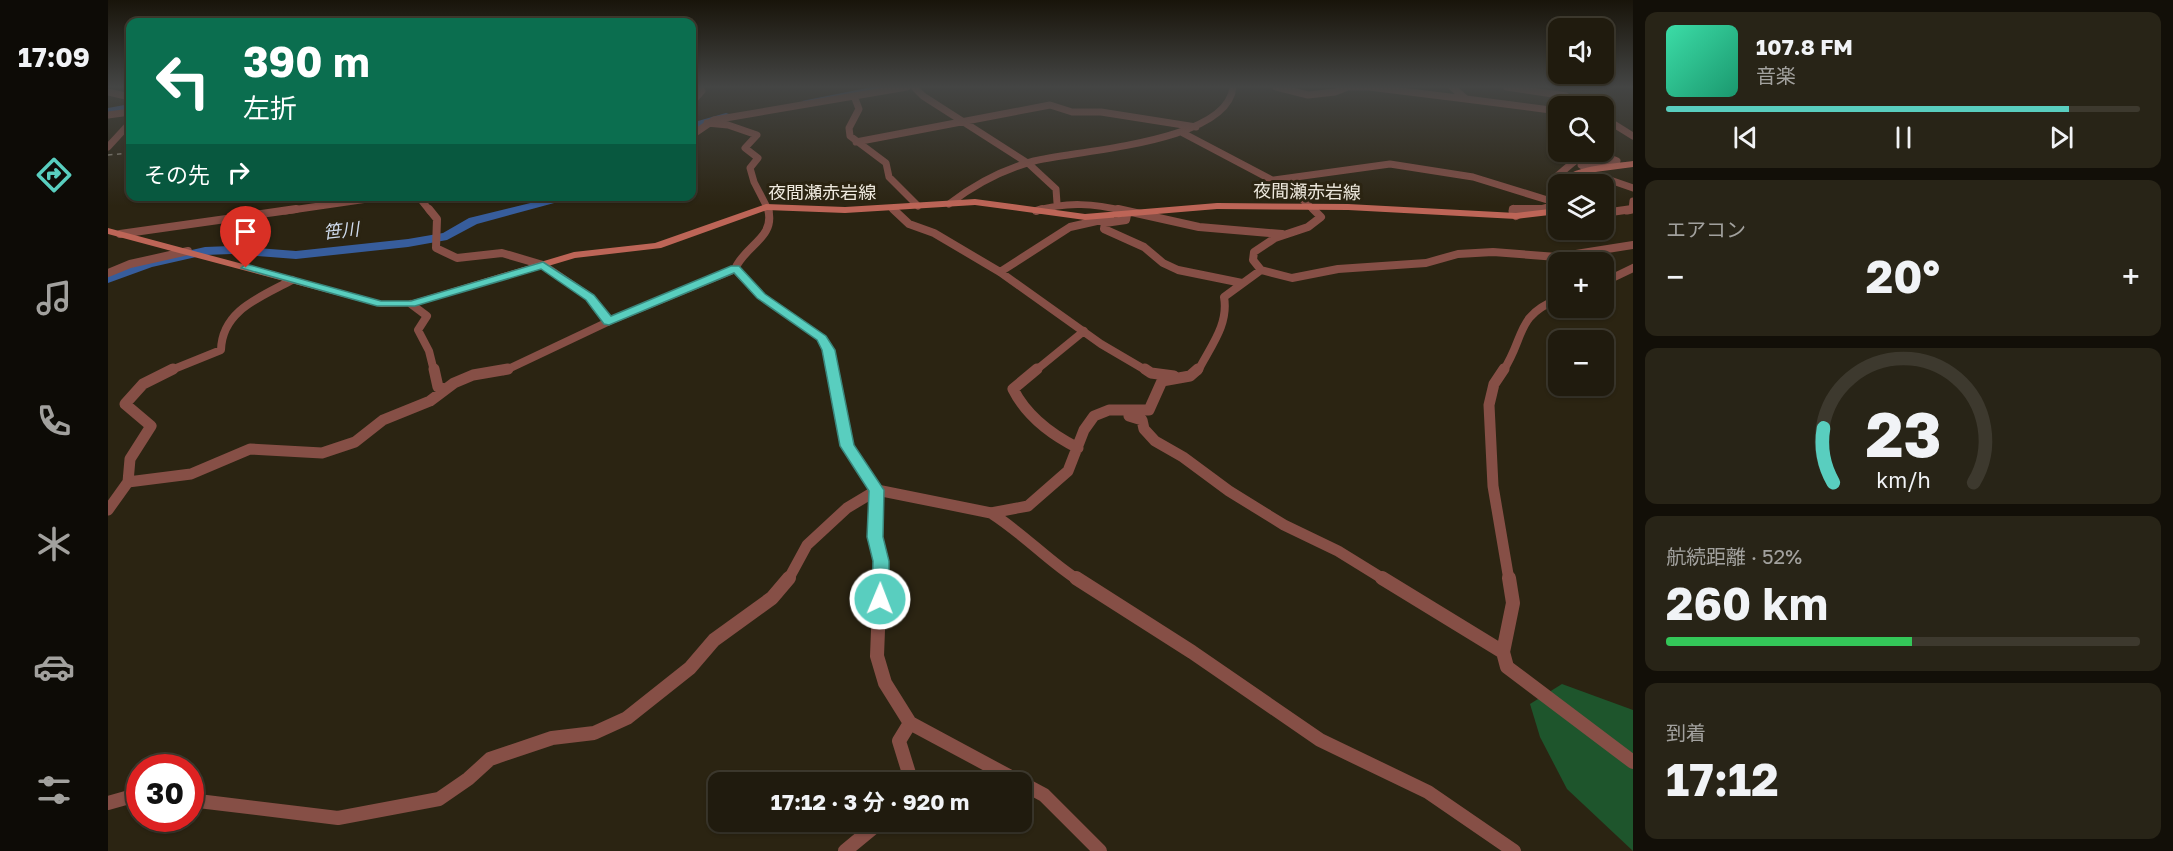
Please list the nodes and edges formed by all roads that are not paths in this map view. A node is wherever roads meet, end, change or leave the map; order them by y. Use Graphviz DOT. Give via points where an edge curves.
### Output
graph roads {
  1 [pos="126,127"];
  2 [pos="734,127"];
  3 [pos="851,127"];
  4 [pos="940,127"];
  5 [pos="973,127"];
  6 [pos="1196,127"];
  7 [pos="1618,127"];
  8 [pos="1181,132"];
  9 [pos="1633,136"];
  10 [pos="855,142"];
  11 [pos="108,147"];
  12 [pos="1029,164"];
  13 [pos="1633,164"];
  14 [pos="1587,171"];
  15 [pos="1559,174"];
  16 [pos="1580,174"];
  17 [pos="1274,180"];
  18 [pos="1633,188"];
  19 [pos="353,201"];
  20 [pos="422,201"];
  21 [pos="1633,201"];
  22 [pos="1057,203"];
  23 [pos="949,204"];
  24 [pos="1548,204"];
  25 [pos="918,206"];
  26 [pos="766,207"];
  27 [pos="1312,207"];
  28 [pos="893,209"];
  29 [pos="1548,209"];
  30 [pos="1036,211"];
  31 [pos="1614,212"];
  32 [pos="1128,213"];
  33 [pos="108,231"];
  34 [pos="120,234"];
  35 [pos="1282,234"];
  36 [pos="1633,245"];
  37 [pos="193,253"];
  38 [pos="543,265"];
  39 [pos="1633,268"];
  40 [pos="735,269"];
  41 [pos="1261,270"];
  42 [pos="1000,272"];
  43 [pos="108,273"];
  44 [pos="1614,277"];
  45 [pos="292,280"];
  46 [pos="1242,283"];
  47 [pos="1548,303"];
  48 [pos="411,304"];
  49 [pos="609,321"];
  50 [pos="1084,331"];
  51 [pos="1186,377"];
  52 [pos="445,389"];
  53 [pos="1109,410"];
  54 [pos="1078,448"];
  55 [pos="128,482"];
  56 [pos="877,490"];
  57 [pos="108,510"];
  58 [pos="991,513"];
  59 [pos="1503,652"];
  60 [pos="910,723"];
  61 [pos="1633,762"];
  62 [pos="909,772"];
  63 [pos="126,798"];
  64 [pos="204,802"];
  65 [pos="108,803"];
  66 [pos="867,832"];
  67 [pos="845,851"];
  68 [pos="1100,851"];
  69 [pos="1514,851"];
  1 -- 11 [label="street"];
  2 -- 26 [label="street" via="757,135 745,148 758,159 750,173"];
  3 -- 10 [label="street" via="848,132"];
  4 -- 10 [label="street"];
  5 -- 12 [label="street"];
  6 -- 8 [label="street"];
  7 -- 9 [label="street"];
  8 -- 12 [label="street"];
  8 -- 17 [label="street"];
  10 -- 25 [label="street" via="886,163 889,177"];
  12 -- 22 [label="street" via="1056,189"];
  12 -- 23 [label="street" via="979,180"];
  13 -- 14 [label="main road"];
  14 -- 15 [label="street" via="1581,165 1617,161 1591,154 1575,157"];
  14 -- 16 [label="main road"];
  14 -- 18 [label="street"];
  17 -- 24 [label="street" via="1390,164 1473,177"];
  17 -- 27 [label="street"];
  19 -- 34 [label="street"];
  20 -- 38 [label="street" via="437,219 436,248 457,258 502,253"];
  21 -- 31 [label="street" via="1632,210"];
  22 -- 30 [label="street"];
  22 -- 32 [label="street" via="1112,206"];
  23 -- 25 [label="main road, 夜間瀬赤岩線"];
  23 -- 30 [label="main road, 夜間瀬赤岩線" via="993,203"];
  25 -- 28 [label="main road, 夜間瀬赤岩線"];
  26 -- 28 [label="main road, 夜間瀬赤岩線"];
  26 -- 38 [label="main road, 夜間瀬赤岩線" via="657,246 598,251"];
  26 -- 40 [label="street" via="771,224 768,231 745,250"];
  27 -- 29 [label="main road, 夜間瀬赤岩線" via="1515,216"];
  27 -- 32 [label="main road, 夜間瀬赤岩線" via="1217,206"];
  27 -- 35 [label="street" via="1320,218 1317,223"];
  28 -- 42 [label="street" via="909,224 934,233"];
  30 -- 32 [label="main road, 夜間瀬赤岩線" via="1085,217"];
  32 -- 35 [label="street" via="1196,226"];
  32 -- 42 [label="street" via="1070,227"];
  32 -- 46 [label="street" via="1126,220 1105,223 1104,229 1144,247 1178,270"];
  33 -- 34 [label="main road, 夜間瀬赤岩線"];
  34 -- 37 [label="main road, 夜間瀬赤岩線"];
  35 -- 41 [label="street" via="1254,252 1253,260"];
  36 -- 41 [label="street" via="1557,257 1493,252 1458,254 1426,262 1338,269 1301,277"];
  37 -- 43 [label="street" via="130,264"];
  37 -- 45 [label="main road, 夜間瀬赤岩線"];
  38 -- 48 [label="main road, 夜間瀬赤岩線"];
  38 -- 49 [label="street" via="590,297"];
  39 -- 44 [label="street"];
  40 -- 49 [label="street"];
  40 -- 56 [label="street" via="761,296 822,338 829,350 848,446"];
  41 -- 46 [label="street"];
  42 -- 50 [label="street"];
  45 -- 48 [label="main road, 夜間瀬赤岩線" via="381,304"];
  45 -- 55 [label="street" via="230,317 220,337 221,350 159,375 129,396 125,404 152,426 128,458"];
  46 -- 51 [label="street" via="1224,297 1224,322 1197,372"];
  47 -- 59 [label="street" via="1527,318 1508,363 1494,384 1489,405 1492,486 1513,603"];
  48 -- 52 [label="street" via="427,316 418,330 429,351 438,387"];
  49 -- 52 [label="street" via="504,371 473,375"];
  50 -- 51 [label="street" via="1151,373"];
  50 -- 54 [label="street" via="1013,389 1053,433"];
  51 -- 53 [label="street" via="1162,381 1149,410"];
  52 -- 55 [label="street" via="430,401 384,420 355,442 333,451 250,449 191,474"];
  53 -- 54 [label="street" via="1094,416"];
  53 -- 59 [label="street" via="1142,420 1144,429 1155,441 1229,491 1284,525 1338,551"];
  54 -- 58 [label="street" via="1068,471 1028,506"];
  55 -- 57 [label="street"];
  56 -- 58 [label="street"];
  56 -- 60 [label="street" via="875,537 881,561 878,656 885,684"];
  56 -- 64 [label="street" via="847,508 807,544 786,584 772,598 714,640 690,668 627,718 594,733 532,743 490,759 439,799 338,818"];
  58 -- 69 [label="street" via="1021,531 1060,568 1320,740 1428,792"];
  59 -- 61 [label="street" via="1508,667"];
  60 -- 62 [label="street" via="899,741"];
  60 -- 68 [label="street" via="1044,795"];
  63 -- 65 [label="street"];
  66 -- 67 [label="street"];
}
